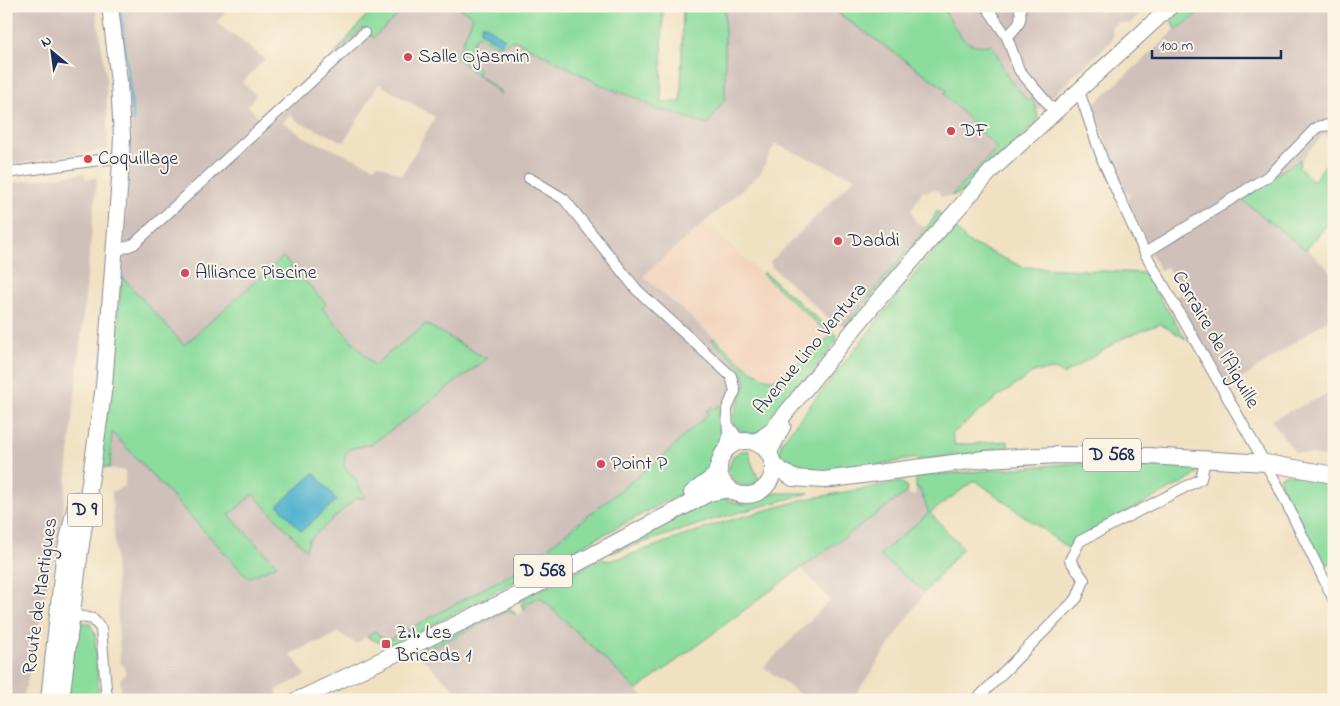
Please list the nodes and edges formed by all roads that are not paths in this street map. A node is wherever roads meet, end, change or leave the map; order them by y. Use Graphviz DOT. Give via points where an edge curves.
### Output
graph roads {
  1 [pos="110,6"];
  2 [pos="986,6"];
  3 [pos="1019,6"];
  4 [pos="1171,6"];
  5 [pos="364,33"];
  6 [pos="1007,37"];
  7 [pos="1079,91"];
  8 [pos="1056,112"];
  9 [pos="1334,125"];
  10 [pos="121,157"];
  11 [pos="6,173"];
  12 [pos="529,178"];
  13 [pos="114,252"];
  14 [pos="1145,253"];
  15 [pos="900,277"];
  16 [pos="108,320"];
  17 [pos="727,424"];
  18 [pos="748,442"];
  19 [pos="722,457"];
  20 [pos="771,459"];
  21 [pos="1205,460"];
  22 [pos="1266,463"];
  23 [pos="890,473"];
  24 [pos="1334,475"];
  25 [pos="730,489"];
  26 [pos="761,491"];
  27 [pos="60,596"];
  28 [pos="1334,600"];
  29 [pos="71,615"];
  30 [pos="407,648"];
  31 [pos="48,700"];
  32 [pos="61,700"];
  33 [pos="107,700"];
  34 [pos="298,700"];
  35 [pos="976,700"];
  1 -- 10 [label="main road, Route de Martigues / D 9" via="119,82"];
  2 -- 6 [label="street"];
  3 -- 6 [label="street" via="1020,25"];
  4 -- 7 [label="main road, Avenue Lino Ventura"];
  5 -- 13 [label="street" via="134,244"];
  6 -- 8 [label="street" via="1019,70"];
  7 -- 8 [label="main road, Avenue Lino Ventura"];
  7 -- 14 [label="street, Carraire de l'Aiguille" via="1104,161"];
  8 -- 15 [label="main road, Avenue Lino Ventura" via="991,171"];
  9 -- 14 [label="street" via="1315,129 1270,175"];
  10 -- 11 [label="street"];
  10 -- 13 [label="main road, Route de Martigues / D 9"];
  12 -- 17 [label="street" via="564,199 637,290 729,373 736,388 727,409"];
  13 -- 16 [label="main road, Route de Martigues / D 9"];
  14 -- 22 [label="street, Carraire de l'Aiguille"];
  15 -- 18 [label="main road, Avenue Lino Ventura" via="772,430 760,439"];
  15 -- 20 [label="main road, Avenue Lino Ventura" via="851,344 780,430"];
  16 -- 27 [label="main road, Route de Martigues / D 9" via="90,431 64,557"];
  16 -- 29 [label="main road, Route de Martigues / D 9" via="104,386"];
  17 -- 18 [label="street" via="737,437"];
  17 -- 19 [label="street" via="728,442"];
  18 -- 19 [label="main road" via="731,446"];
  18 -- 20 [label="main road" via="763,446"];
  19 -- 25 [label="main road" via="721,479"];
  19 -- 30 [label="main road, D 568" via="715,476 700,488"];
  20 -- 23 [label="main road" via="787,476 806,480"];
  20 -- 26 [label="main road" via="772,477"];
  21 -- 22 [label="main road, D 568"];
  21 -- 23 [label="main road, D 568" via="1059,455 984,459"];
  21 -- 35 [label="street" via="1201,479 1080,541 1070,560 1084,580 1077,598"];
  22 -- 24 [label="main road, D 568"];
  22 -- 28 [label="street, Carraire de l'Aiguille"];
  23 -- 26 [label="main road" via="819,487 780,487"];
  25 -- 26 [label="main road" via="743,495"];
  25 -- 30 [label="main road, D 568" via="708,493 514,597"];
  27 -- 29 [label="street" via="63,608"];
  27 -- 31 [label="main road, Route de Martigues / D 9"];
  29 -- 32 [label="main road, Route de Martigues / D 9"];
  29 -- 33 [label="street" via="93,619 101,628"];
  30 -- 34 [label="main road, D 568"];
}
